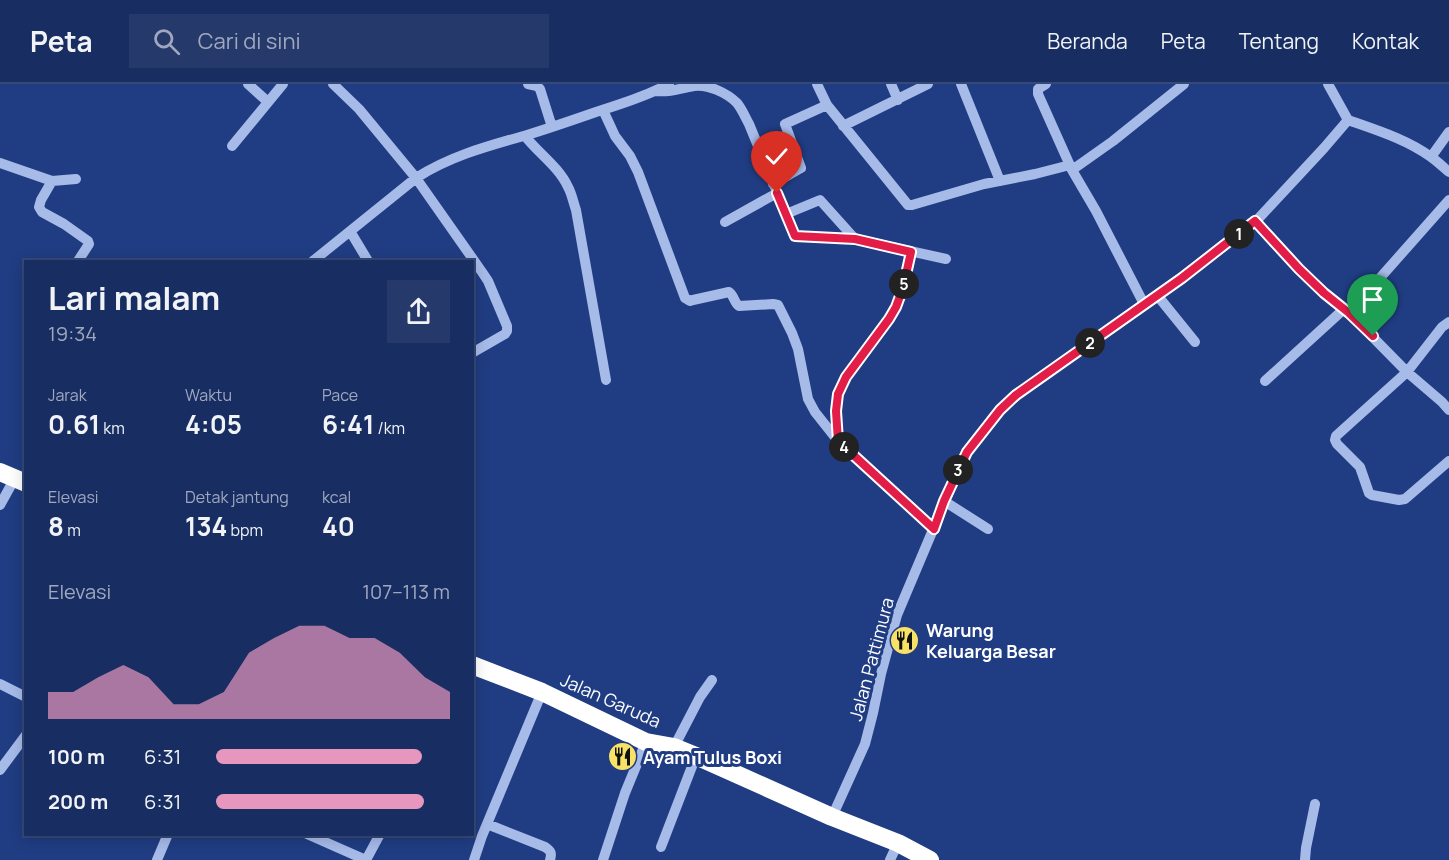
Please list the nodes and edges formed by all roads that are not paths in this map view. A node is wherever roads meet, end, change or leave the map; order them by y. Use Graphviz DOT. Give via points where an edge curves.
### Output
graph roads {
  1 [pos="248,84"];
  2 [pos="283,84"];
  3 [pos="333,84"];
  4 [pos="528,84"];
  5 [pos="669,84"];
  6 [pos="817,84"];
  7 [pos="891,84"];
  8 [pos="928,84"];
  9 [pos="961,84"];
  10 [pos="1046,84"];
  11 [pos="1184,84"];
  12 [pos="1328,84"];
  13 [pos="652,89"];
  14 [pos="898,100"];
  15 [pos="268,102"];
  16 [pos="827,105"];
  17 [pos="603,110"];
  18 [pos="1348,120"];
  19 [pos="843,126"];
  20 [pos="552,127"];
  21 [pos="1449,132"];
  22 [pos="525,136"];
  23 [pos="232,146"];
  24 [pos="1431,157"];
  25 [pos="0,163"];
  26 [pos="1071,167"];
  27 [pos="1449,172"];
  28 [pos="416,178"];
  29 [pos="76,179"];
  30 [pos="52,181"];
  31 [pos="1000,181"];
  32 [pos="775,188"];
  33 [pos="1449,200"];
  34 [pos="786,214"];
  35 [pos="1255,221"];
  36 [pos="725,222"];
  37 [pos="350,231"];
  38 [pos="855,239"];
  39 [pos="909,257"];
  40 [pos="946,259"];
  41 [pos="79,260"];
  42 [pos="314,260"];
  43 [pos="367,260"];
  44 [pos="474,260"];
  45 [pos="474,261"];
  46 [pos="1157,295"];
  47 [pos="1144,304"];
  48 [pos="1346,311"];
  49 [pos="1449,322"];
  50 [pos="1195,342"];
  51 [pos="474,352"];
  52 [pos="1407,372"];
  53 [pos="606,380"];
  54 [pos="1265,381"];
  55 [pos="1449,410"];
  56 [pos="838,441"];
  57 [pos="1449,461"];
  58 [pos="13,478"];
  59 [pos="944,501"];
  60 [pos="0,505"];
  61 [pos="934,529"];
  62 [pos="988,529"];
  63 [pos="474,665"];
  64 [pos="712,680"];
  65 [pos="0,684"];
  66 [pos="542,692"];
  67 [pos="24,696"];
  68 [pos="24,738"];
  69 [pos="646,742"];
  70 [pos="674,747"];
  71 [pos="696,756"];
  72 [pos="0,770"];
  73 [pos="1315,804"];
  74 [pos="832,817"];
  75 [pos="487,825"];
  76 [pos="167,836"];
  77 [pos="312,836"];
  78 [pos="379,836"];
  79 [pos="898,843"];
  80 [pos="661,847"];
  81 [pos="157,860"];
  82 [pos="474,860"];
  83 [pos="550,860"];
  84 [pos="603,860"];
  85 [pos="890,860"];
  86 [pos="930,860"];
  87 [pos="1305,860"];
  1 -- 15 [label="street"];
  2 -- 15 [label="street"];
  3 -- 28 [label="street"];
  4 -- 20 [label="street" via="540,89"];
  5 -- 13 [label="street"];
  6 -- 16 [label="street"];
  7 -- 14 [label="street"];
  8 -- 14 [label="street"];
  9 -- 31 [label="street"];
  10 -- 26 [label="street" via="1037,92"];
  11 -- 26 [label="street" via="1113,141"];
  12 -- 18 [label="street"];
  13 -- 17 [label="street"];
  13 -- 32 [label="street" via="668,92 697,85 719,91 736,102"];
  14 -- 19 [label="street"];
  15 -- 23 [label="street"];
  16 -- 19 [label="street"];
  16 -- 32 [label="street" via="785,124 801,168"];
  17 -- 20 [label="street"];
  17 -- 56 [label="street" via="638,172 685,298 690,301 729,292 739,306 778,305 798,349 811,406"];
  18 -- 24 [label="street" via="1378,130"];
  18 -- 35 [label="street, Jalan Pattimura"];
  19 -- 31 [label="street" via="908,205"];
  20 -- 22 [label="street"];
  21 -- 24 [label="street"];
  22 -- 28 [label="street" via="454,158"];
  22 -- 53 [label="street" via="569,187"];
  24 -- 27 [label="street"];
  25 -- 30 [label="street"];
  26 -- 31 [label="street"];
  26 -- 47 [label="street"];
  28 -- 37 [label="street"];
  28 -- 44 [label="street"];
  29 -- 30 [label="street"];
  30 -- 41 [label="street" via="40,210 88,240"];
  32 -- 34 [label="street"];
  32 -- 36 [label="street"];
  33 -- 48 [label="street"];
  34 -- 38 [label="street" via="795,236"];
  34 -- 38 [label="street" via="820,200"];
  35 -- 46 [label="street, Jalan Pattimura"];
  35 -- 48 [label="street" via="1299,269"];
  37 -- 42 [label="street"];
  37 -- 43 [label="street"];
  38 -- 39 [label="street"];
  39 -- 40 [label="street"];
  39 -- 56 [label="street" via="896,307 838,394"];
  45 -- 51 [label="street" via="488,281 507,326 505,334"];
  46 -- 47 [label="street, Jalan Pattimura"];
  46 -- 50 [label="street"];
  47 -- 59 [label="street, Jalan Pattimura" via="1000,410 967,452"];
  48 -- 52 [label="street"];
  48 -- 54 [label="street"];
  49 -- 52 [label="street"];
  52 -- 55 [label="street"];
  52 -- 57 [label="street" via="1336,436 1335,442 1360,467 1369,493 1399,501 1408,498"];
  56 -- 61 [label="street"];
  58 -- 60 [label="street"];
  59 -- 61 [label="street, Jalan Pattimura"];
  59 -- 62 [label="street"];
  61 -- 74 [label="street, Jalan Pattimura" via="897,615 865,744"];
  63 -- 66 [label="highway, Jalan Garuda"];
  64 -- 70 [label="street"];
  65 -- 67 [label="street"];
  66 -- 69 [label="highway, Jalan Garuda"];
  66 -- 75 [label="street"];
  68 -- 72 [label="street"];
  69 -- 70 [label="highway, Jalan Garuda"];
  69 -- 84 [label="street"];
  70 -- 71 [label="highway, Jalan Garuda"];
  71 -- 74 [label="highway, Jalan Garuda"];
  71 -- 80 [label="street"];
  73 -- 87 [label="street"];
  74 -- 79 [label="highway, Jalan Garuda"];
  75 -- 82 [label="street"];
  75 -- 83 [label="street" via="545,847 551,852"];
  76 -- 81 [label="street"];
  77 -- 78 [label="street" via="366,860"];
  79 -- 85 [label="street"];
  79 -- 86 [label="highway, Jalan Garuda"];
}
